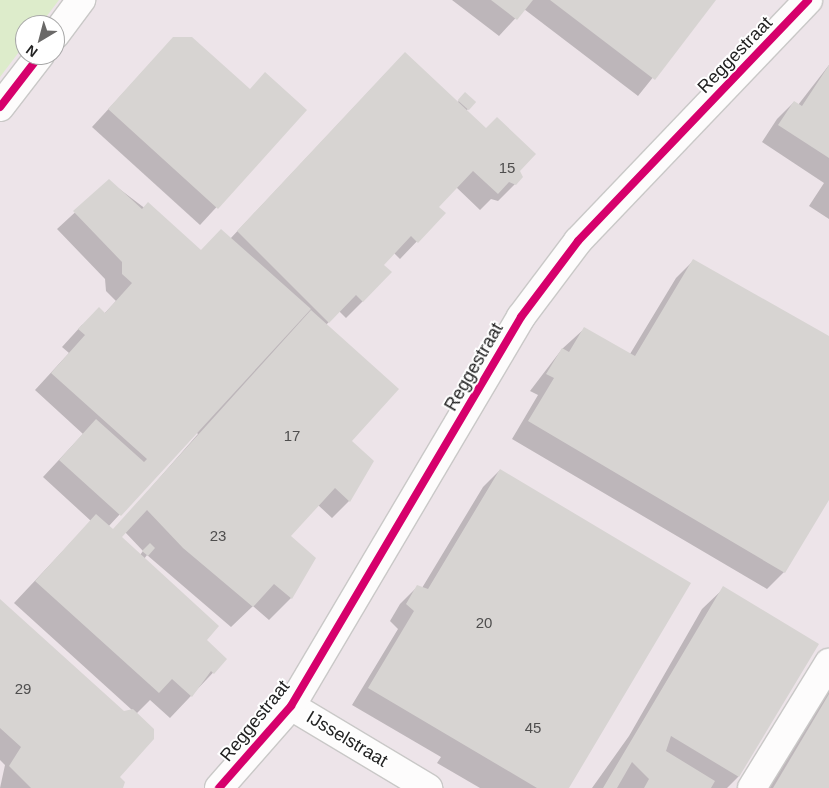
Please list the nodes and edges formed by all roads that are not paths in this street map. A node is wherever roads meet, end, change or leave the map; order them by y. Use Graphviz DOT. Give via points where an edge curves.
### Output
graph roads {
  1 [pos="81,0"];
  2 [pos="808,0"];
  3 [pos="65,22"];
  4 [pos="32,65"];
  5 [pos="0,107"];
  6 [pos="829,663"];
  7 [pos="291,706"];
  8 [pos="218,788"];
  9 [pos="428,788"];
  10 [pos="752,788"];
  1 -- 3 [label="street"];
  2 -- 7 [label="street, Reggestraat" via="578,241 521,317"];
  4 -- 5 [label="street"];
  6 -- 10 [label="street"];
  7 -- 8 [label="street, Reggestraat"];
  7 -- 9 [label="street, IJsselstraat"];
}
